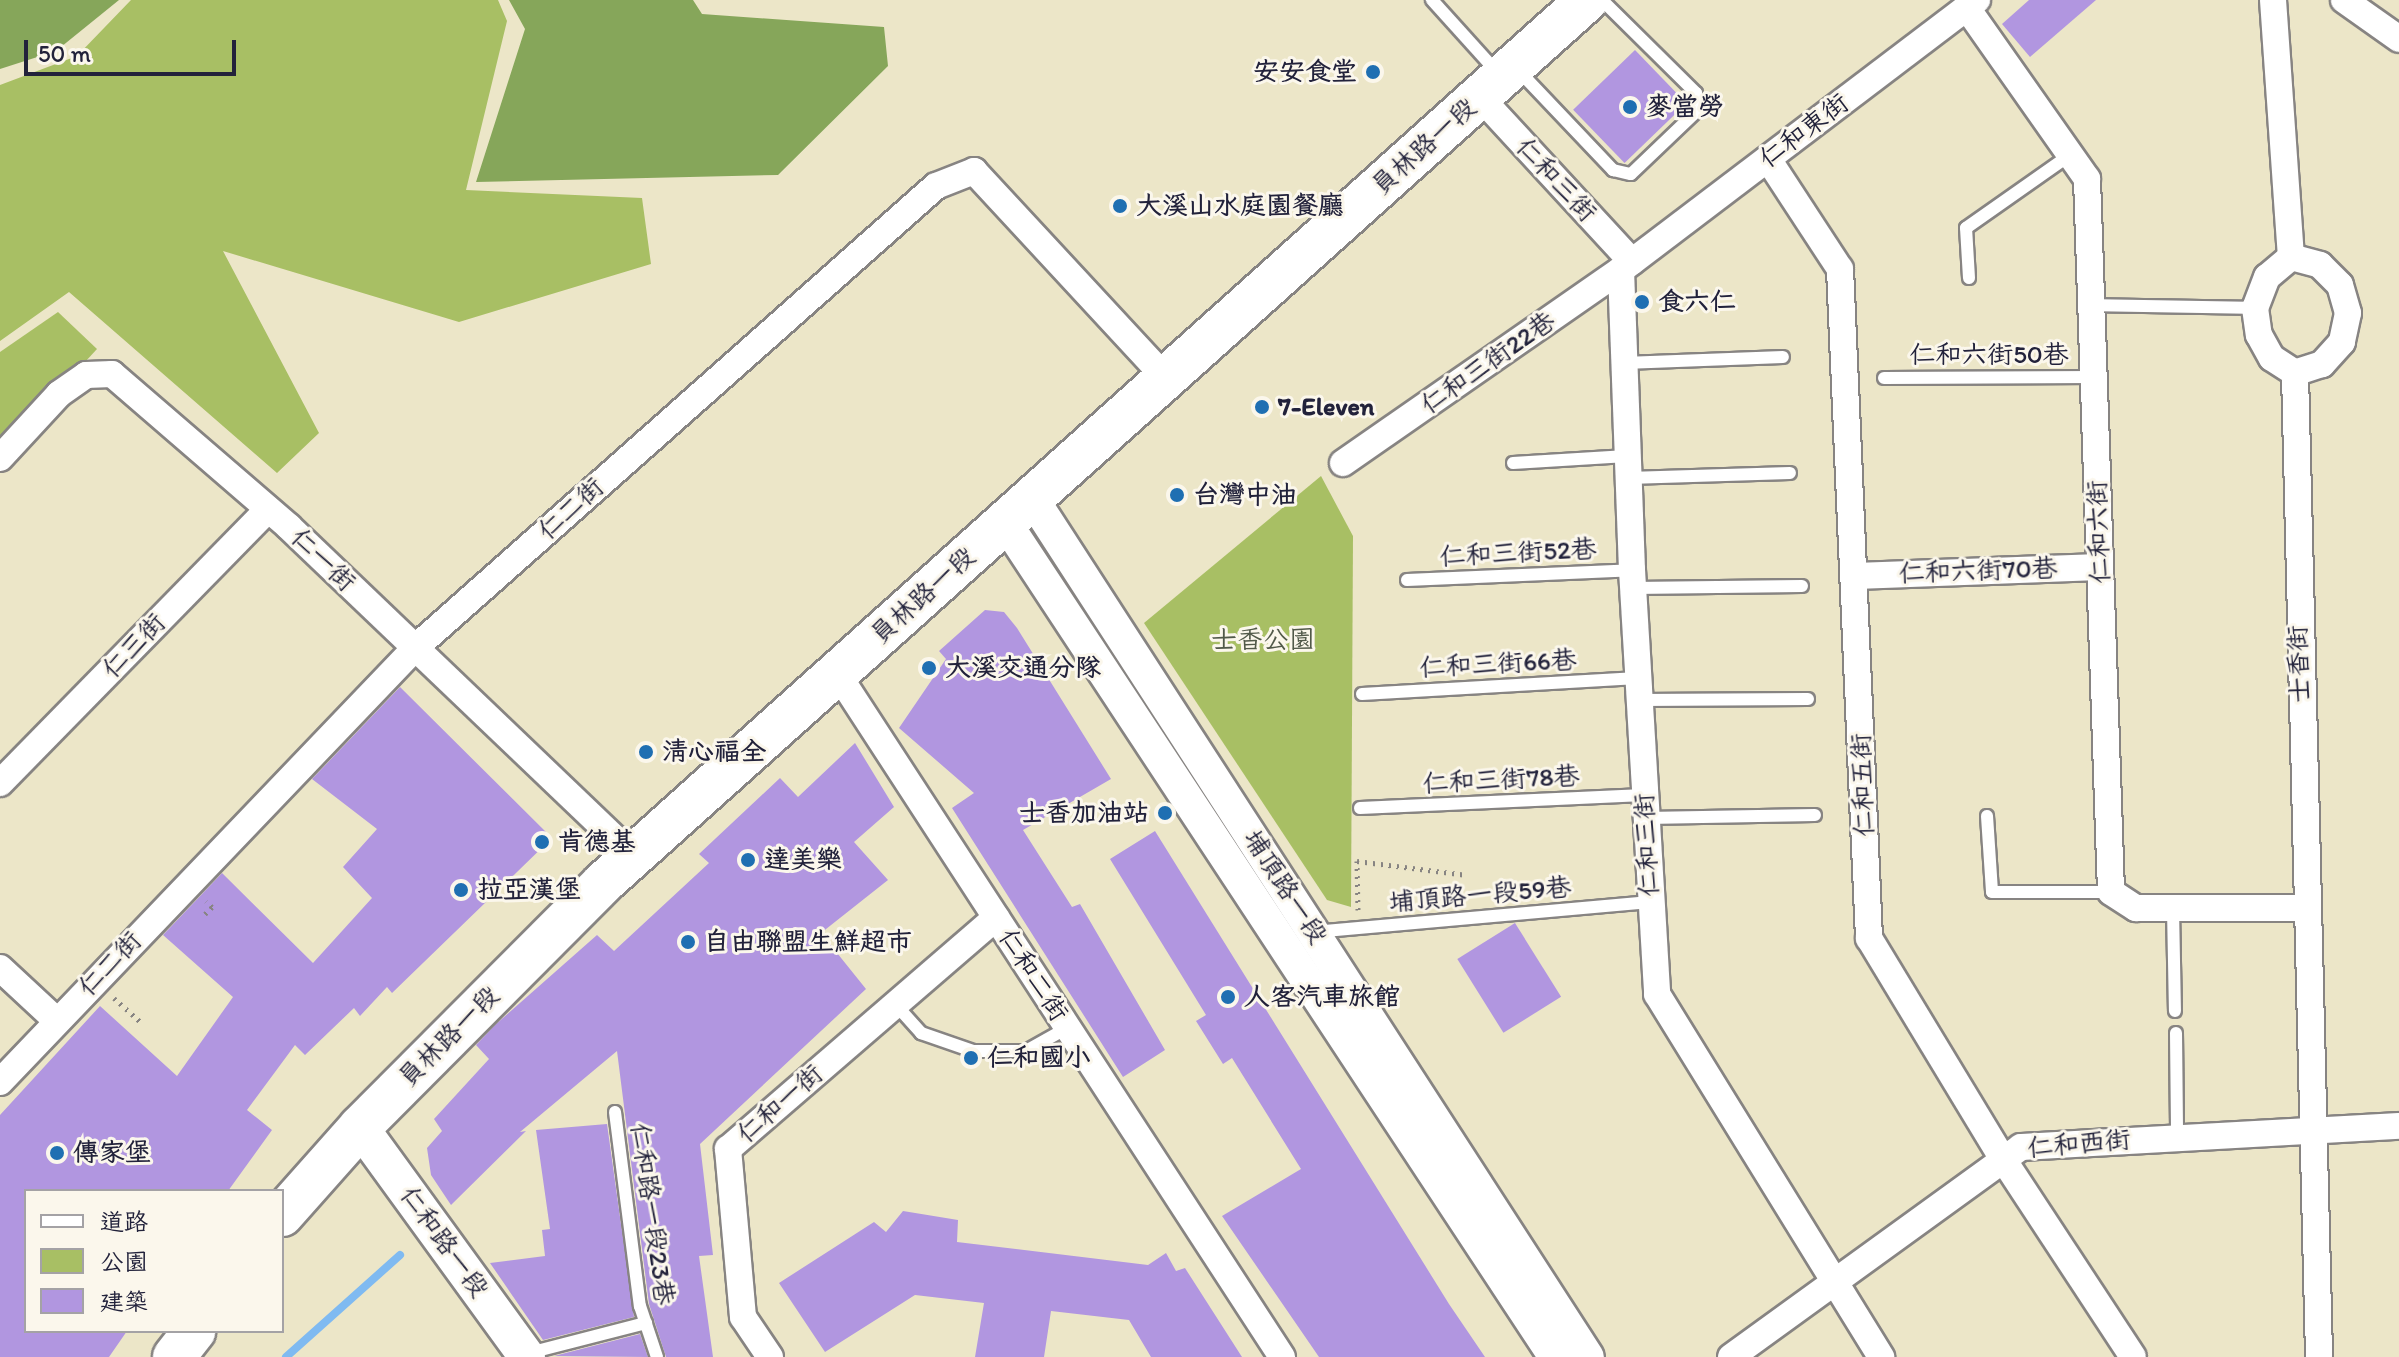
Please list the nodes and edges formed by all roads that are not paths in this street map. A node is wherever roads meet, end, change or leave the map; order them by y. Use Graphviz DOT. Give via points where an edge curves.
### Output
graph roads {
  1 [pos="1432,0"];
  2 [pos="1587,0"];
  3 [pos="1602,0"];
  4 [pos="2273,0"];
  5 [pos="2344,0"];
  6 [pos="1972,4"];
  7 [pos="2399,39"];
  8 [pos="1498,80"];
  9 [pos="2070,155"];
  10 [pos="1768,159"];
  11 [pos="2291,257"];
  12 [pos="1626,266"];
  13 [pos="1969,278"];
  14 [pos="2091,305"];
  15 [pos="2255,308"];
  16 [pos="1783,357"];
  17 [pos="1624,363"];
  18 [pos="2295,373"];
  19 [pos="1165,377"];
  20 [pos="2094,377"];
  21 [pos="1884,378"];
  22 [pos="0,458"];
  23 [pos="1343,463"];
  24 [pos="1513,463"];
  25 [pos="1628,467"];
  26 [pos="1790,473"];
  27 [pos="268,509"];
  28 [pos="1019,510"];
  29 [pos="2100,567"];
  30 [pos="1855,576"];
  31 [pos="1632,579"];
  32 [pos="1407,580"];
  33 [pos="1802,586"];
  34 [pos="415,648"];
  35 [pos="837,673"];
  36 [pos="1638,689"];
  37 [pos="1362,694"];
  38 [pos="1808,699"];
  39 [pos="0,783"];
  40 [pos="1645,806"];
  41 [pos="1360,808"];
  42 [pos="1815,815"];
  43 [pos="1987,816"];
  44 [pos="633,856"];
  45 [pos="2111,892"];
  46 [pos="1650,902"];
  47 [pos="2308,908"];
  48 [pos="2173,909"];
  49 [pos="996,918"];
  50 [pos="1314,932"];
  51 [pos="0,968"];
  52 [pos="896,1005"];
  53 [pos="2175,1011"];
  54 [pos="56,1020"];
  55 [pos="1067,1028"];
  56 [pos="2176,1033"];
  57 [pos="0,1082"];
  58 [pos="615,1112"];
  59 [pos="2399,1126"];
  60 [pos="360,1127"];
  61 [pos="2310,1131"];
  62 [pos="2177,1136"];
  63 [pos="2001,1156"];
  64 [pos="284,1213"];
  65 [pos="1832,1281"];
  66 [pos="646,1323"];
  67 [pos="192,1333"];
  68 [pos="526,1356"];
  69 [pos="174,1357"];
  70 [pos="657,1357"];
  71 [pos="770,1357"];
  72 [pos="1282,1357"];
  73 [pos="1555,1357"];
  74 [pos="1588,1357"];
  75 [pos="1731,1357"];
  76 [pos="1881,1357"];
  77 [pos="2133,1357"];
  78 [pos="2319,1357"];
  1 -- 8 [label="lane"];
  2 -- 8 [label="main road, 員林路一段"];
  3 -- 8 [label="lane" via="1696,93 1697,111 1631,174 1613,170"];
  4 -- 11 [label="street"];
  5 -- 7 [label="street"];
  6 -- 9 [label="street, 仁和六街"];
  6 -- 10 [label="street, 仁和東街"];
  8 -- 12 [label="street, 仁和三街"];
  8 -- 19 [label="main road, 員林路一段"];
  9 -- 13 [label="lane" via="1966,228"];
  9 -- 14 [label="street, 仁和六街" via="2087,179"];
  10 -- 12 [label="street, 仁和東街"];
  10 -- 30 [label="street, 仁和五街" via="1840,269"];
  11 -- 15 [label="street" via="2267,277"];
  11 -- 18 [label="street" via="2320,265 2340,285 2348,313 2342,342 2322,364"];
  12 -- 17 [label="street, 仁和三街"];
  12 -- 23 [label="street, 仁和三街22巷"];
  14 -- 15 [label="lane"];
  14 -- 20 [label="street, 仁和六街"];
  15 -- 18 [label="street" via="2259,335 2272,358"];
  16 -- 17 [label="lane"];
  17 -- 25 [label="street, 仁和三街"];
  18 -- 47 [label="street, 士香街"];
  19 -- 28 [label="main road, 員林路一段"];
  19 -- 34 [label="street, 仁二街" via="974,171 936,186"];
  20 -- 21 [label="lane, 仁和六街50巷"];
  20 -- 29 [label="street, 仁和六街"];
  22 -- 27 [label="street, 仁一街" via="59,394 86,375 112,374"];
  24 -- 25 [label="lane"];
  25 -- 26 [label="lane"];
  25 -- 31 [label="street, 仁和三街"];
  27 -- 34 [label="street, 仁一街"];
  27 -- 39 [label="street, 仁三街"];
  28 -- 35 [label="main road, 員林路一段"];
  28 -- 50 [label="street, 埔頂路一段"];
  28 -- 73 [label="street, 埔頂路一段"];
  29 -- 30 [label="street, 仁和六街70巷"];
  29 -- 45 [label="street, 仁和六街"];
  30 -- 63 [label="street, 仁和五街" via="1869,938"];
  31 -- 32 [label="lane, 仁和三街52巷"];
  31 -- 33 [label="lane, 仁和三街52巷"];
  31 -- 36 [label="street, 仁和三街"];
  34 -- 44 [label="street, 仁一街"];
  34 -- 54 [label="street, 仁二街"];
  35 -- 44 [label="main road, 員林路一段"];
  35 -- 49 [label="street, 仁和二街"];
  36 -- 37 [label="lane, 仁和三街66巷"];
  36 -- 38 [label="lane, 仁和三街66巷"];
  36 -- 40 [label="street, 仁和三街"];
  40 -- 41 [label="lane, 仁和三街78巷"];
  40 -- 42 [label="lane, 仁和三街78巷"];
  40 -- 46 [label="street, 仁和三街"];
  43 -- 45 [label="lane" via="1992,892"];
  44 -- 60 [label="main road, 員林路一段"];
  45 -- 48 [label="street" via="2136,908"];
  46 -- 50 [label="lane, 埔頂路一段59巷"];
  46 -- 65 [label="street, 仁和三街" via="1657,994"];
  47 -- 48 [label="street"];
  47 -- 61 [label="street, 士香街"];
  48 -- 53 [label="lane"];
  49 -- 52 [label="street, 仁和一街"];
  49 -- 55 [label="street, 仁和二街"];
  50 -- 74 [label="street, 埔頂路一段"];
  51 -- 54 [label="street"];
  52 -- 55 [label="lane" via="921,1033 973,1051 1026,1051"];
  52 -- 71 [label="street, 仁和一街" via="728,1149 743,1317"];
  54 -- 57 [label="street, 仁二街"];
  55 -- 72 [label="street, 仁和二街"];
  56 -- 62 [label="lane"];
  58 -- 66 [label="lane, 仁和路一段23巷"];
  59 -- 61 [label="street, 仁和西街"];
  60 -- 64 [label="main road, 員林路一段"];
  60 -- 68 [label="main road, 仁和路一段"];
  61 -- 62 [label="street, 仁和西街"];
  61 -- 78 [label="street, 士香街"];
  62 -- 63 [label="street, 仁和西街" via="2021,1147"];
  63 -- 65 [label="street, 仁和西街"];
  63 -- 77 [label="street, 仁和五街"];
  65 -- 75 [label="street, 仁和西街"];
  65 -- 76 [label="street, 仁和三街"];
  66 -- 68 [label="lane, 仁和路一段23巷"];
  66 -- 70 [label="lane, 仁和路一段23巷"];
  67 -- 69 [label="main road"];
}
